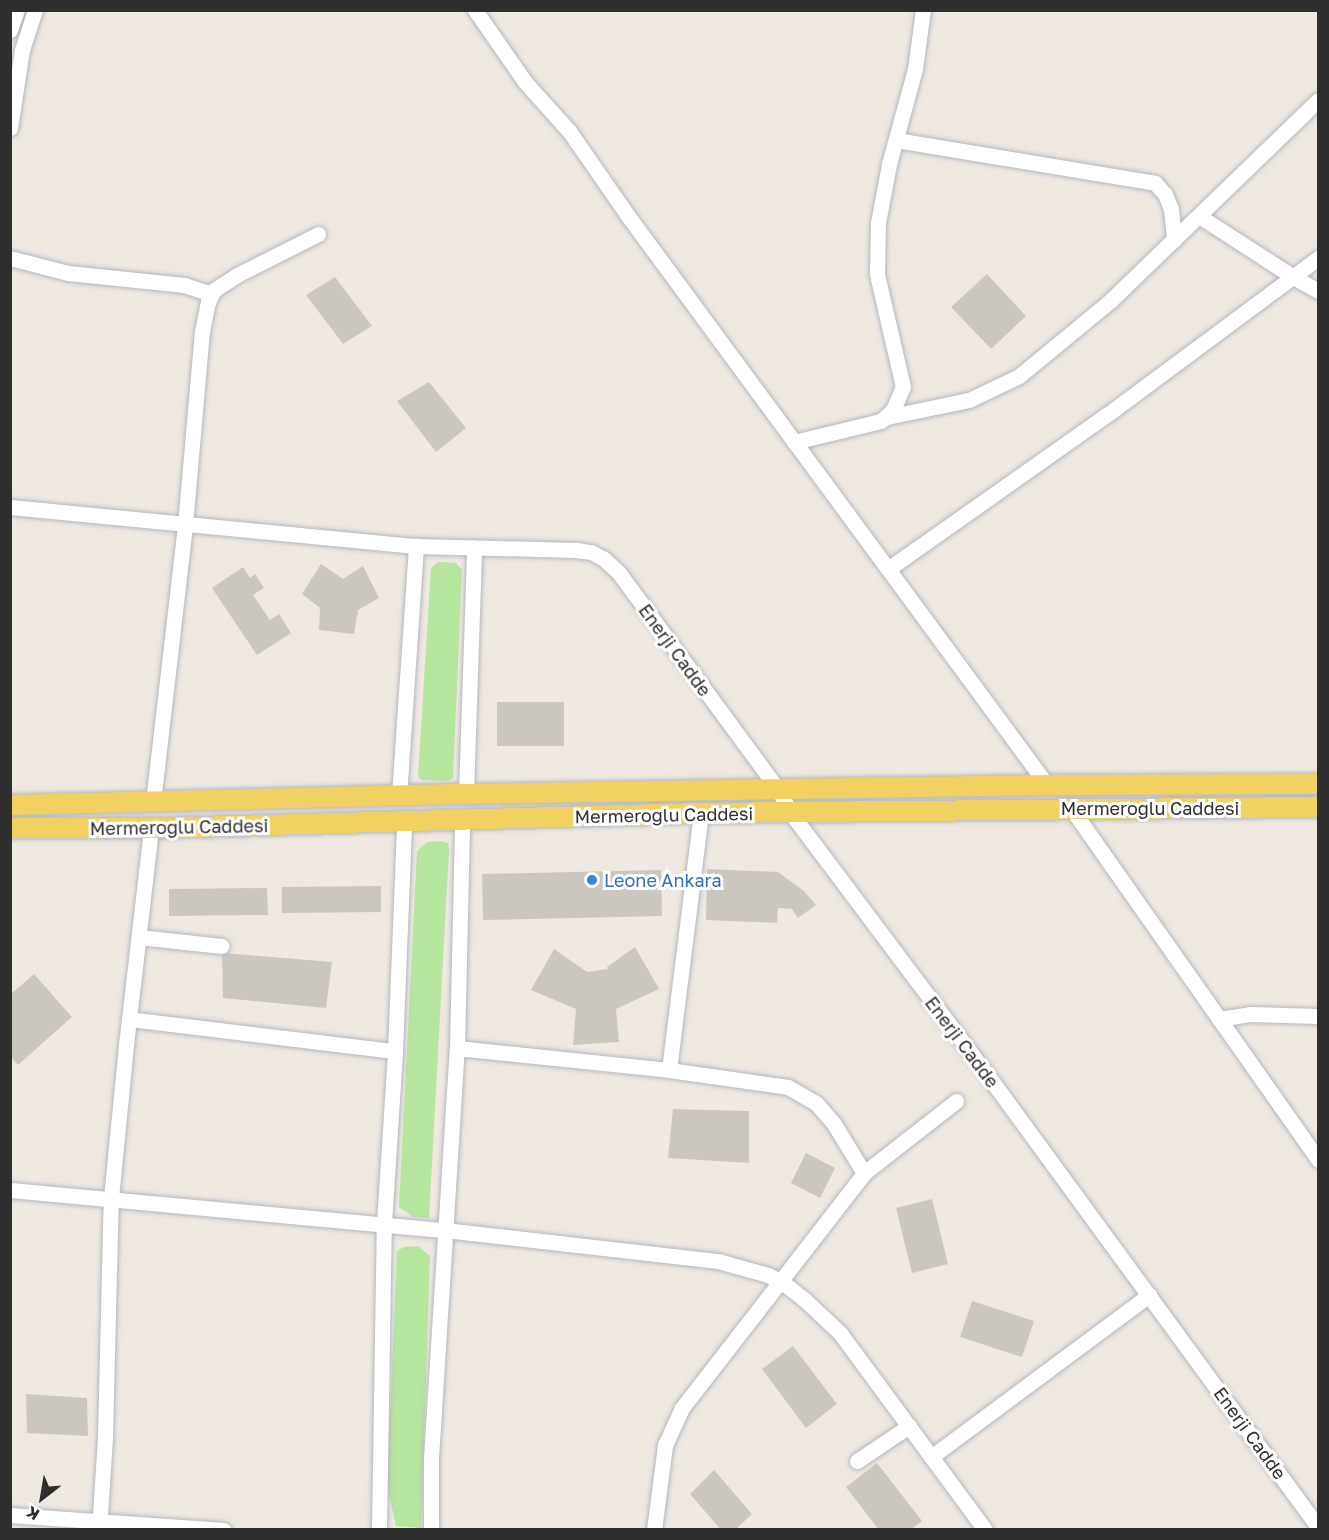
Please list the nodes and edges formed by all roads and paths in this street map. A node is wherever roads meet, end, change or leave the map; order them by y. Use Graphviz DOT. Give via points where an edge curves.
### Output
graph roads {
  1 [pos="17,10"];
  2 [pos="34,10"];
  3 [pos="475,10"];
  4 [pos="923,10"];
  5 [pos="10,30"];
  6 [pos="1318,100"];
  7 [pos="10,128"];
  8 [pos="896,140"];
  9 [pos="1199,216"];
  10 [pos="318,234"];
  11 [pos="1174,240"];
  12 [pos="10,258"];
  13 [pos="1318,258"];
  14 [pos="1294,278"];
  15 [pos="1318,291"];
  16 [pos="211,294"];
  17 [pos="887,417"];
  18 [pos="794,442"];
  19 [pos="10,507"];
  20 [pos="185,525"];
  21 [pos="416,546"];
  22 [pos="474,547"];
  23 [pos="888,569"];
  24 [pos="1318,784"];
  25 [pos="1047,785"];
  26 [pos="779,791"];
  27 [pos="466,794"];
  28 [pos="399,796"];
  29 [pos="153,802"];
  30 [pos="12,805"];
  31 [pos="1318,807"];
  32 [pos="1071,808"];
  33 [pos="701,813"];
  34 [pos="790,813"];
  35 [pos="462,821"];
  36 [pos="404,823"];
  37 [pos="11,828"];
  38 [pos="151,828"];
  39 [pos="139,937"];
  40 [pos="222,946"];
  41 [pos="1318,1016"];
  42 [pos="129,1019"];
  43 [pos="1219,1019"];
  44 [pos="457,1048"];
  45 [pos="395,1051"];
  46 [pos="669,1071"];
  47 [pos="956,1101"];
  48 [pos="1318,1160"];
  49 [pos="864,1173"];
  50 [pos="10,1190"];
  51 [pos="111,1198"];
  52 [pos="384,1223"];
  53 [pos="445,1230"];
  54 [pos="782,1282"];
  55 [pos="1149,1295"];
  56 [pos="909,1426"];
  57 [pos="931,1457"];
  58 [pos="857,1461"];
  59 [pos="10,1515"];
  60 [pos="99,1526"];
  61 [pos="1318,1527"];
  62 [pos="223,1530"];
  63 [pos="379,1530"];
  64 [pos="431,1530"];
  65 [pos="654,1530"];
  66 [pos="985,1530"];
  1 -- 5 [label="street"];
  2 -- 7 [label="street" via="22,50"];
  3 -- 18 [label="street" via="525,82 569,131"];
  4 -- 8 [label="street" via="915,69"];
  6 -- 9 [label="street"];
  8 -- 11 [label="street" via="1155,183 1171,209"];
  8 -- 17 [label="street" via="878,224 880,291 903,378 899,398"];
  9 -- 11 [label="street"];
  9 -- 14 [label="street"];
  10 -- 16 [label="street" via="237,274"];
  11 -- 17 [label="street" via="1110,301 1019,376 969,400"];
  12 -- 16 [label="street" via="68,273 184,285"];
  13 -- 14 [label="street"];
  14 -- 15 [label="street"];
  14 -- 23 [label="street"];
  16 -- 20 [label="street" via="202,332"];
  17 -- 18 [label="street" via="868,426"];
  18 -- 23 [label="street"];
  19 -- 20 [label="street"];
  20 -- 21 [label="street"];
  20 -- 29 [label="street"];
  21 -- 22 [label="street"];
  21 -- 28 [label="street"];
  22 -- 26 [label="street, Enerji Cadde" via="576,550 604,559 619,573"];
  22 -- 27 [label="street"];
  23 -- 25 [label="street"];
  24 -- 25 [label="main road, Mermeroğlu Caddesi"];
  25 -- 26 [label="main road, Mermeroğlu Caddesi"];
  26 -- 27 [label="main road, Mermeroğlu Caddesi"];
  26 -- 34 [label="street, Enerji Cadde"];
  27 -- 28 [label="main road, Mermeroğlu Caddesi"];
  28 -- 29 [label="main road, Mermeroğlu Caddesi"];
  29 -- 30 [label="main road, Mermeroğlu Caddesi"];
  31 -- 32 [label="main road, Mermeroğlu Caddesi"];
  32 -- 34 [label="main road, Mermeroğlu Caddesi"];
  32 -- 43 [label="street"];
  33 -- 34 [label="main road, Mermeroğlu Caddesi"];
  33 -- 35 [label="main road, Mermeroğlu Caddesi"];
  33 -- 46 [label="street"];
  34 -- 55 [label="street, Enerji Cadde"];
  35 -- 36 [label="main road, Mermeroğlu Caddesi"];
  35 -- 44 [label="street"];
  36 -- 38 [label="main road, Mermeroğlu Caddesi"];
  36 -- 45 [label="street"];
  37 -- 38 [label="main road, Mermeroğlu Caddesi"];
  38 -- 39 [label="street"];
  39 -- 40 [label="street"];
  39 -- 42 [label="street"];
  41 -- 43 [label="street" via="1250,1014"];
  42 -- 45 [label="street"];
  42 -- 51 [label="street"];
  43 -- 48 [label="street"];
  44 -- 46 [label="street"];
  44 -- 53 [label="street"];
  45 -- 52 [label="street"];
  46 -- 49 [label="street" via="761,1082 801,1093 834,1124"];
  47 -- 49 [label="street"];
  49 -- 54 [label="street"];
  50 -- 51 [label="street"];
  51 -- 52 [label="street"];
  51 -- 60 [label="street"];
  52 -- 53 [label="street"];
  52 -- 63 [label="street"];
  53 -- 54 [label="street" via="718,1261"];
  53 -- 64 [label="street" via="431,1458"];
  54 -- 56 [label="street" via="840,1333"];
  54 -- 65 [label="street" via="676,1419 665,1445"];
  55 -- 57 [label="street"];
  55 -- 61 [label="street, Enerji Cadde"];
  56 -- 57 [label="street"];
  56 -- 58 [label="street"];
  57 -- 66 [label="street"];
  59 -- 60 [label="street"];
  60 -- 62 [label="street"];
}
